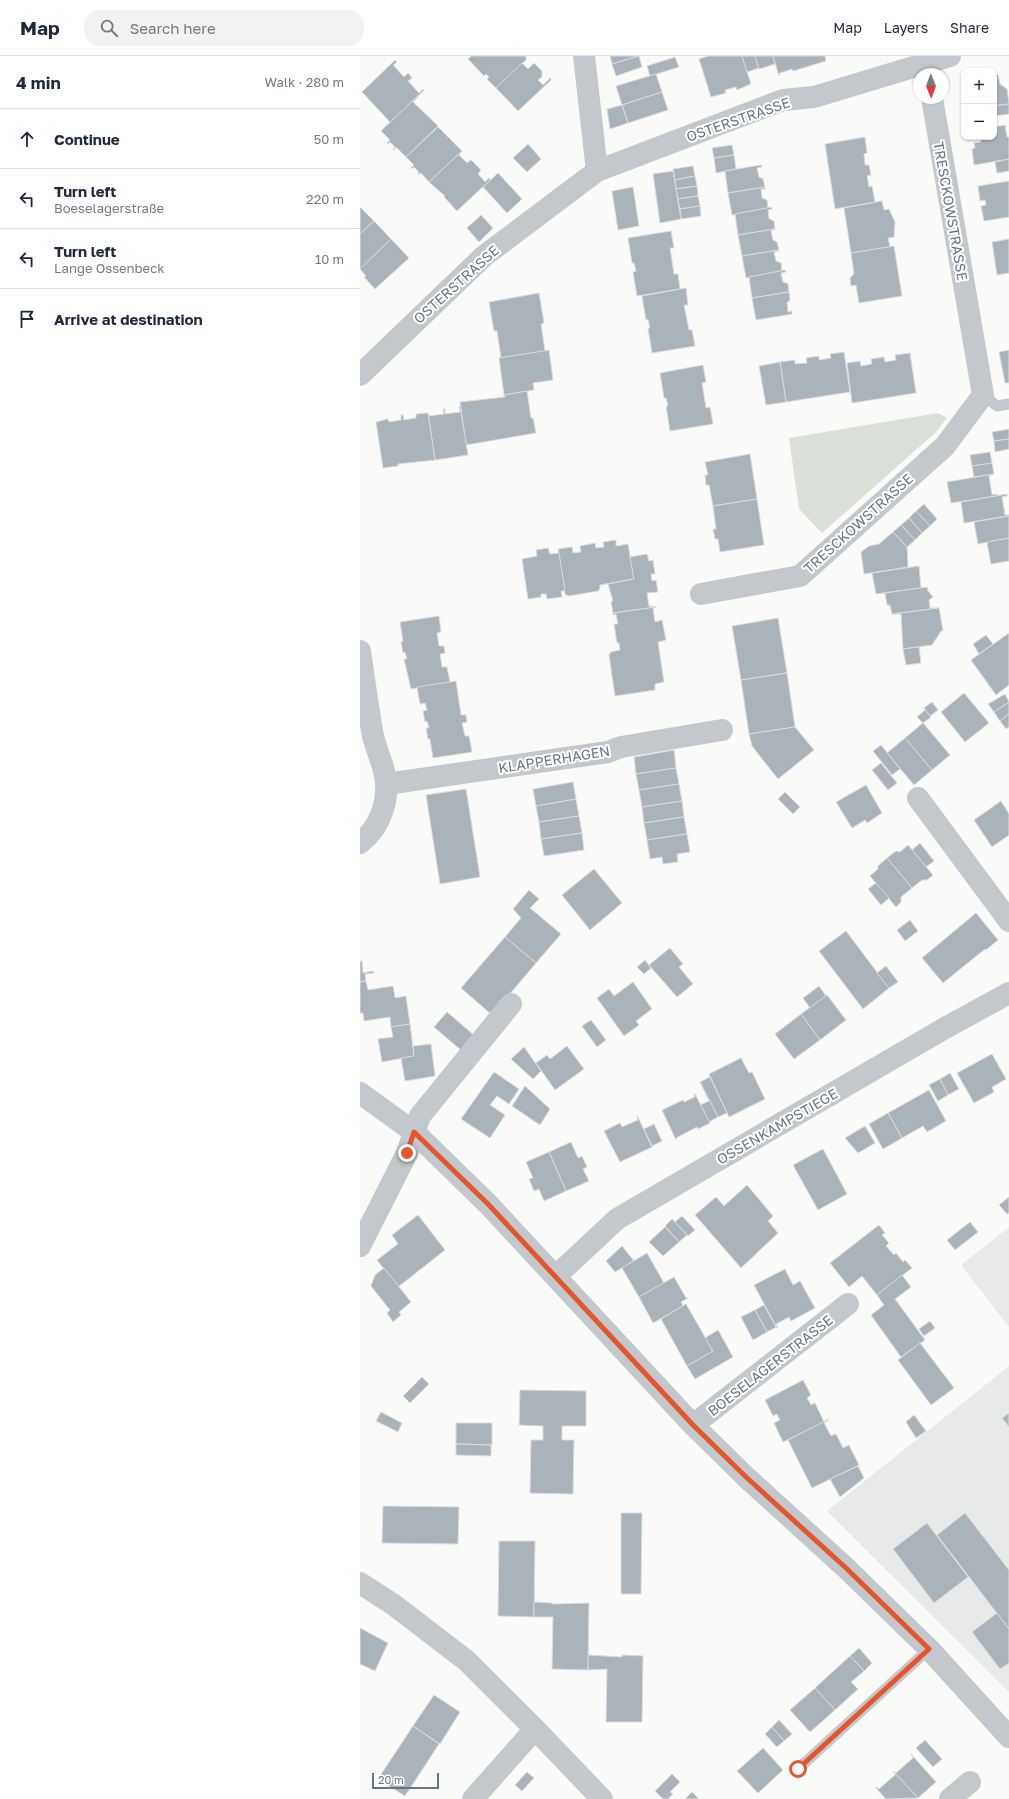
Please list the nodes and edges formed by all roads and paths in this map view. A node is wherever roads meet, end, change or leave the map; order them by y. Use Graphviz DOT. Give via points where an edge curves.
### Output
graph roads {
  1 [pos="584,56"];
  2 [pos="950,56"];
  3 [pos="929,68"];
  4 [pos="913,72"];
  5 [pos="933,104"];
  6 [pos="597,171"];
  7 [pos="360,375"];
  8 [pos="983,396"];
  9 [pos="1009,404"];
  10 [pos="701,594"];
  11 [pos="360,651"];
  12 [pos="722,730"];
  13 [pos="386,784"];
  14 [pos="918,798"];
  15 [pos="360,843"];
  16 [pos="1009,921"];
  17 [pos="1009,993"];
  18 [pos="511,1004"];
  19 [pos="360,1093"];
  20 [pos="414,1132"];
  21 [pos="360,1246"];
  22 [pos="556,1276"];
  23 [pos="848,1304"];
  24 [pos="693,1425"];
  25 [pos="360,1583"];
  26 [pos="929,1649"];
  27 [pos="535,1729"];
  28 [pos="1009,1737"];
  29 [pos="798,1769"];
  30 [pos="970,1782"];
  31 [pos="473,1799"];
  32 [pos="602,1799"];
  33 [pos="950,1799"];
  1 -- 6 [label="street"];
  2 -- 3 [label="street, OSTERSTRASSE"];
  4 -- 6 [label="street, OSTERSTRASSE" via="814,96 783,100"];
  5 -- 8 [label="street, TRESCKOWSTRASSE"];
  6 -- 7 [label="street, OSTERSTRASSE" via="484,256"];
  8 -- 9 [label="lane" via="997,406"];
  8 -- 10 [label="street, TRESCKOWSTRASSE" via="945,446 800,576"];
  11 -- 13 [label="street" via="373,735 385,772"];
  12 -- 13 [label="street, KLAPPERHAGEN" via="621,747 608,752"];
  13 -- 15 [label="street" via="382,813 369,836"];
  14 -- 16 [label="street"];
  17 -- 22 [label="street, OSSENKAMPSTIEGE" via="617,1219"];
  18 -- 20 [label="street" via="420,1116"];
  19 -- 20 [label="street, BOESELAGERSTRASSE"];
  20 -- 21 [label="street" via="407,1153"];
  20 -- 22 [label="street, BOESELAGERSTRASSE" via="488,1204"];
  22 -- 24 [label="street, BOESELAGERSTRASSE"];
  23 -- 24 [label="street, BOESELAGERSTRASSE"];
  24 -- 26 [label="street, BOESELAGERSTRASSE"];
  25 -- 27 [label="street" via="394,1605 467,1661"];
  26 -- 28 [label="street, BOESELAGERSTRASSE"];
  26 -- 29 [label="lane"];
  27 -- 31 [label="street"];
  27 -- 32 [label="street"];
  30 -- 33 [label="street"];
}
